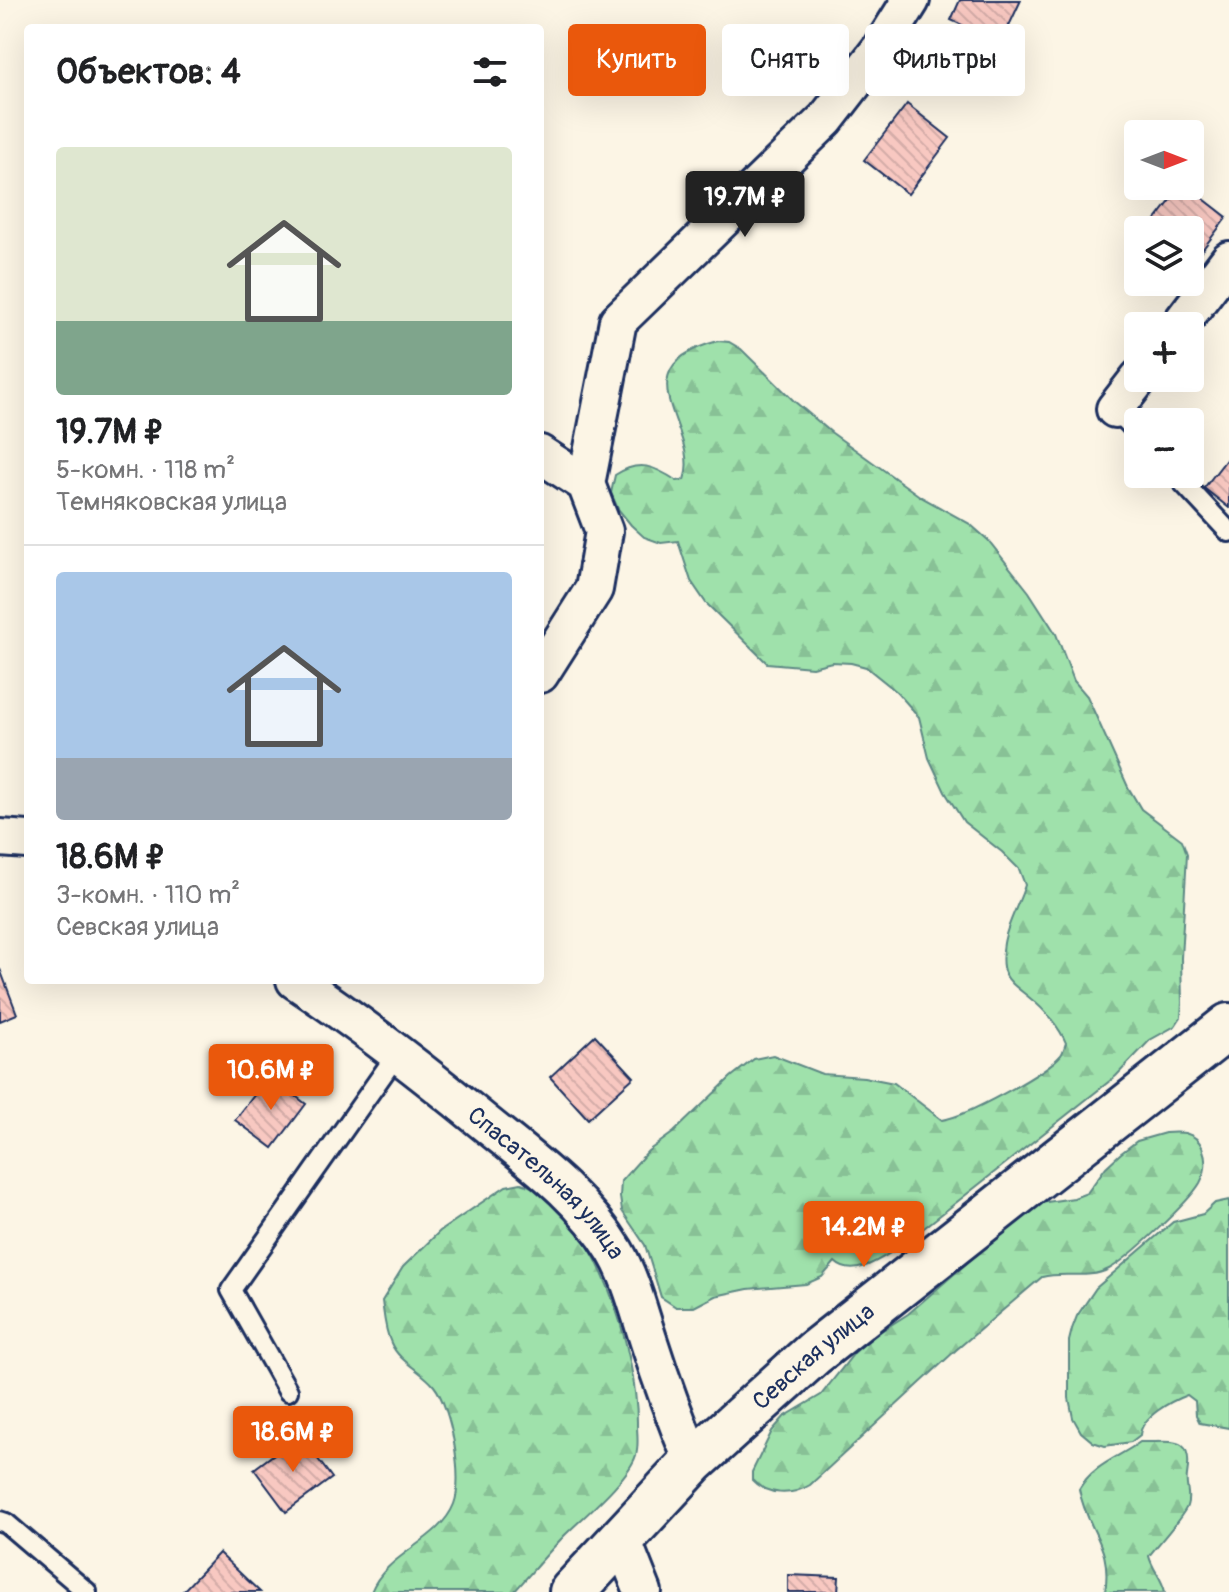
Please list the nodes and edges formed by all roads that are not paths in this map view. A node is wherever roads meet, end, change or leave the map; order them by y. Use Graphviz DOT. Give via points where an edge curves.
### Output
graph roads {
  1 [pos="911,0"];
  2 [pos="1229,260"];
  3 [pos="1190,312"];
  4 [pos="544,457"];
  5 [pos="586,484"];
  6 [pos="1188,488"];
  7 [pos="1229,532"];
  8 [pos="544,668"];
  9 [pos="0,838"];
  10 [pos="24,840"];
  11 [pos="310,984"];
  12 [pos="340,992"];
  13 [pos="1229,1026"];
  14 [pos="397,1054"];
  15 [pos="288,1391"];
  16 [pos="693,1462"];
  17 [pos="0,1521"];
  18 [pos="622,1539"];
  19 [pos="87,1592"];
  20 [pos="572,1592"];
  21 [pos="643,1592"];
  1 -- 5 [label="street" via="826,119 618,321"];
  2 -- 3 [label="street"];
  4 -- 5 [label="street"];
  5 -- 8 [label="street" via="604,531 594,589"];
  6 -- 7 [label="lane"];
  9 -- 10 [label="street"];
  11 -- 12 [label="street, Спасательная улица"];
  12 -- 14 [label="street, Спасательная улица"];
  13 -- 16 [label="street, Севская улица" via="814,1353"];
  14 -- 15 [label="lane" via="231,1290"];
  14 -- 16 [label="street, Спасательная улица" via="558,1182 595,1222 631,1288"];
  16 -- 18 [label="street, Севская улица"];
  17 -- 19 [label="lane"];
  18 -- 20 [label="street, Севская улица"];
  18 -- 21 [label="street"];
}
